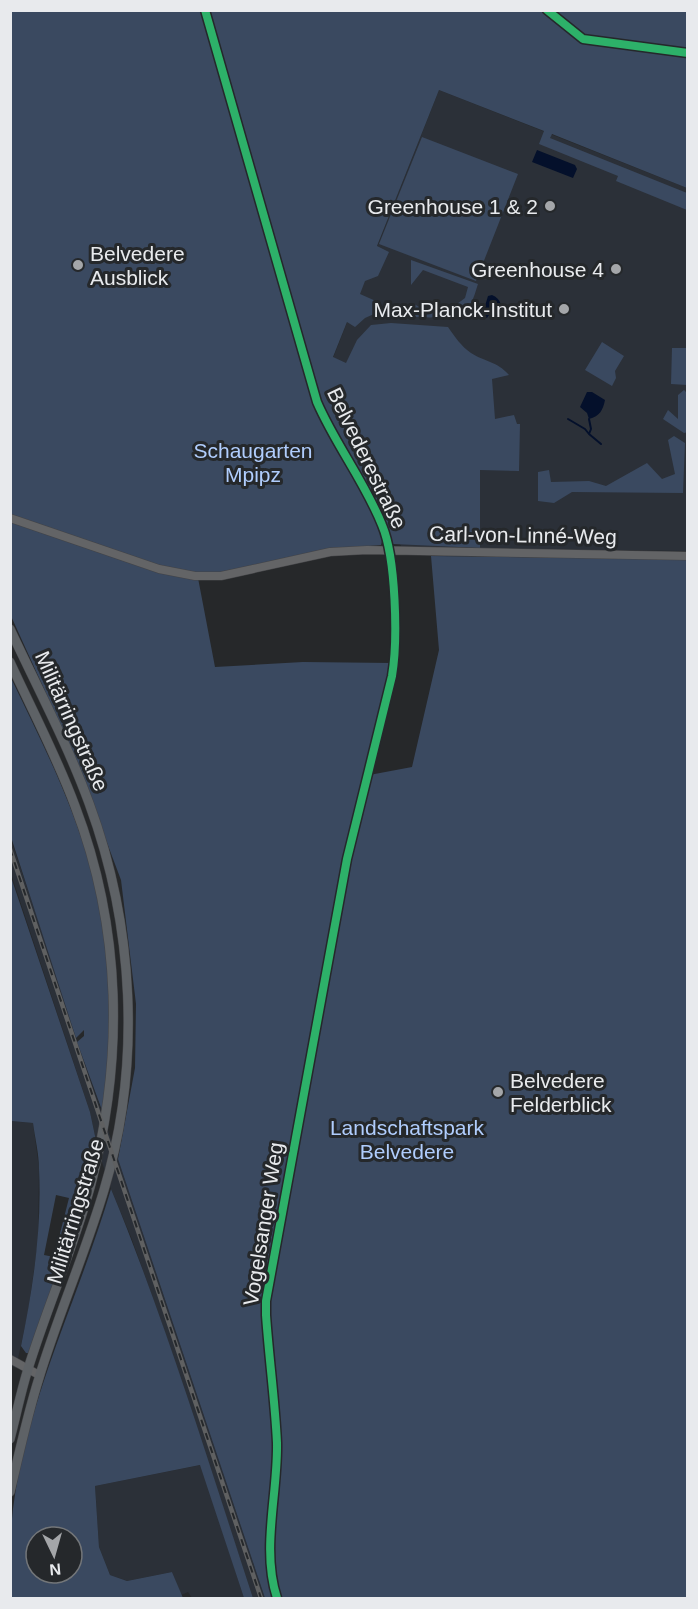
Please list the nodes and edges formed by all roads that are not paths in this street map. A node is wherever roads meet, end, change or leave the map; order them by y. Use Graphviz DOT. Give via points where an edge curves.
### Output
graph roads {
  1 [pos="205,10"];
  2 [pos="10,518"];
  3 [pos="390,550"];
  4 [pos="687,556"];
  5 [pos="10,630"];
  6 [pos="10,662"];
  7 [pos="347,859"];
  8 [pos="10,1359"];
  9 [pos="28,1369"];
  10 [pos="39,1376"];
  11 [pos="10,1439"];
  12 [pos="10,1492"];
  13 [pos="277,1599"];
  1 -- 3 [label="street, Belvederestraße" via="317,402 379,517"];
  2 -- 3 [label="street, Carl-von-Linné-Weg" via="159,569 195,576 221,576 330,552"];
  3 -- 4 [label="street, Carl-von-Linné-Weg"];
  3 -- 7 [label="street, Belvederestraße" via="396,656"];
  5 -- 10 [label="main road, Militärringstraße" via="72,762 101,840 121,923 128,995 127,1047 116,1142 105,1188"];
  6 -- 9 [label="main road, Militärringstraße" via="60,768 88,845 107,923 114,998 114,1046 104,1133 63,1272"];
  7 -- 13 [label="street, Vogelsanger Weg" via="266,1301 277,1444 270,1557"];
  8 -- 9 [label="street"];
  9 -- 10 [label="street"];
  9 -- 11 [label="main road, Militärringstraße"];
  10 -- 12 [label="main road, Militärringstraße"];
}
